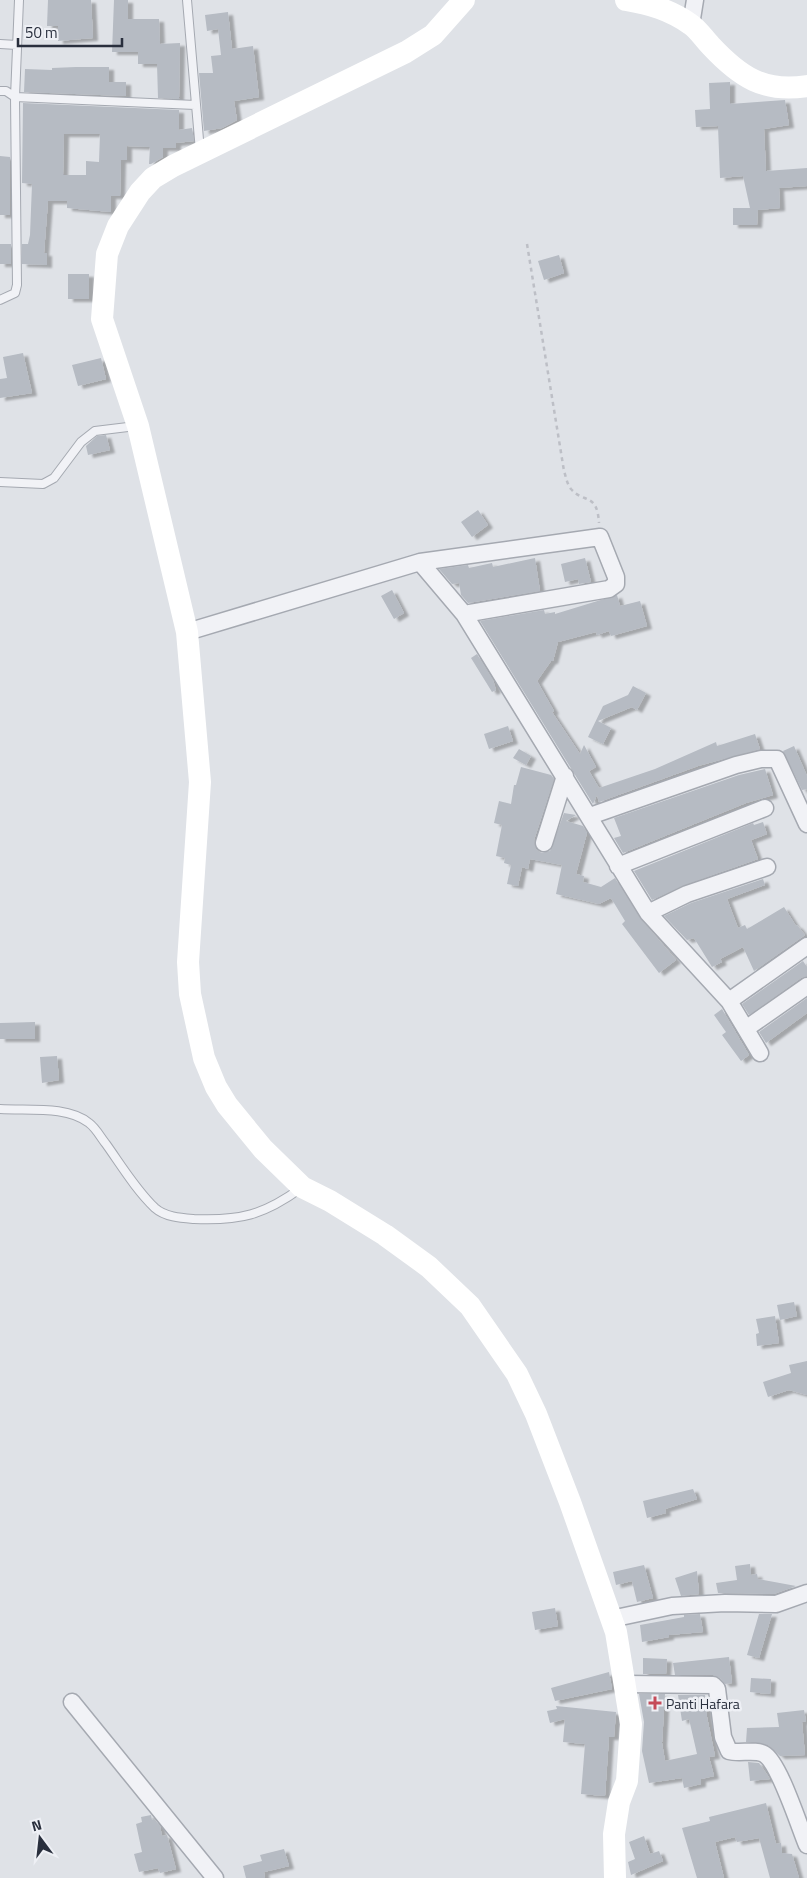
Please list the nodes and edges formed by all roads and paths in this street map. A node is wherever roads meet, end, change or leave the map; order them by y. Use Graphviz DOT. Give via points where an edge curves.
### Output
graph roads {
  1 [pos="19,0"];
  2 [pos="187,0"];
  3 [pos="464,0"];
  4 [pos="626,0"];
  5 [pos="695,0"];
  6 [pos="691,24"];
  7 [pos="0,44"];
  8 [pos="17,45"];
  9 [pos="807,86"];
  10 [pos="0,91"];
  11 [pos="15,97"];
  12 [pos="195,105"];
  13 [pos="200,153"];
  14 [pos="526,244"];
  15 [pos="0,300"];
  16 [pos="138,426"];
  17 [pos="0,482"];
  18 [pos="600,537"];
  19 [pos="420,562"];
  20 [pos="464,614"];
  21 [pos="187,632"];
  22 [pos="565,776"];
  23 [pos="765,808"];
  24 [pos="590,816"];
  25 [pos="807,824"];
  26 [pos="544,843"];
  27 [pos="618,866"];
  28 [pos="767,866"];
  29 [pos="648,913"];
  30 [pos="807,946"];
  31 [pos="807,986"];
  32 [pos="729,1001"];
  33 [pos="747,1028"];
  34 [pos="760,1053"];
  35 [pos="0,1109"];
  36 [pos="302,1187"];
  37 [pos="807,1593"];
  38 [pos="612,1619"];
  39 [pos="624,1684"];
  40 [pos="72,1702"];
  41 [pos="807,1845"];
  42 [pos="215,1878"];
  43 [pos="615,1878"];
  1 -- 8 [label="lane"];
  2 -- 12 [label="lane"];
  3 -- 13 [label="street" via="433,35 406,52"];
  4 -- 6 [label="street" via="666,9"];
  5 -- 6 [label="street"];
  6 -- 9 [label="street" via="723,58 751,80 770,88"];
  7 -- 8 [label="lane"];
  8 -- 11 [label="lane"];
  10 -- 11 [label="lane"];
  11 -- 12 [label="lane"];
  11 -- 15 [label="lane" via="17,285 15,293"];
  12 -- 13 [label="lane"];
  13 -- 16 [label="street" via="153,178 140,192 118,226 107,254 102,320"];
  14 -- 18 [label="path" via="564,470 572,490 593,503 598,513"];
  16 -- 17 [label="lane" via="95,431 80,442 54,478 43,484"];
  16 -- 21 [label="street"];
  18 -- 19 [label="street"];
  18 -- 20 [label="street" via="616,577 613,587"];
  19 -- 20 [label="street"];
  19 -- 21 [label="street"];
  20 -- 22 [label="street"];
  21 -- 36 [label="street" via="200,782 188,962 197,1030 210,1074 227,1105 263,1149"];
  22 -- 24 [label="street"];
  22 -- 26 [label="street"];
  23 -- 27 [label="street"];
  24 -- 25 [label="street" via="736,765 770,758 777,759 780,764"];
  24 -- 27 [label="street"];
  27 -- 29 [label="street"];
  28 -- 29 [label="street" via="687,894"];
  29 -- 32 [label="street"];
  30 -- 32 [label="street"];
  31 -- 33 [label="street"];
  32 -- 33 [label="street"];
  33 -- 34 [label="street"];
  35 -- 36 [label="lane" via="59,1112 75,1115 90,1124 145,1196 156,1209 167,1215 212,1220 242,1218 265,1210"];
  36 -- 38 [label="street" via="385,1235 429,1267 470,1306 517,1374 536,1414"];
  37 -- 38 [label="street" via="776,1604 725,1602 672,1606"];
  38 -- 39 [label="street"];
  39 -- 41 [label="street" via="714,1685 723,1737 729,1751 763,1753 768,1758 778,1771"];
  39 -- 43 [label="street" via="631,1724 627,1781 619,1802 614,1834"];
  40 -- 42 [label="street"];
}
